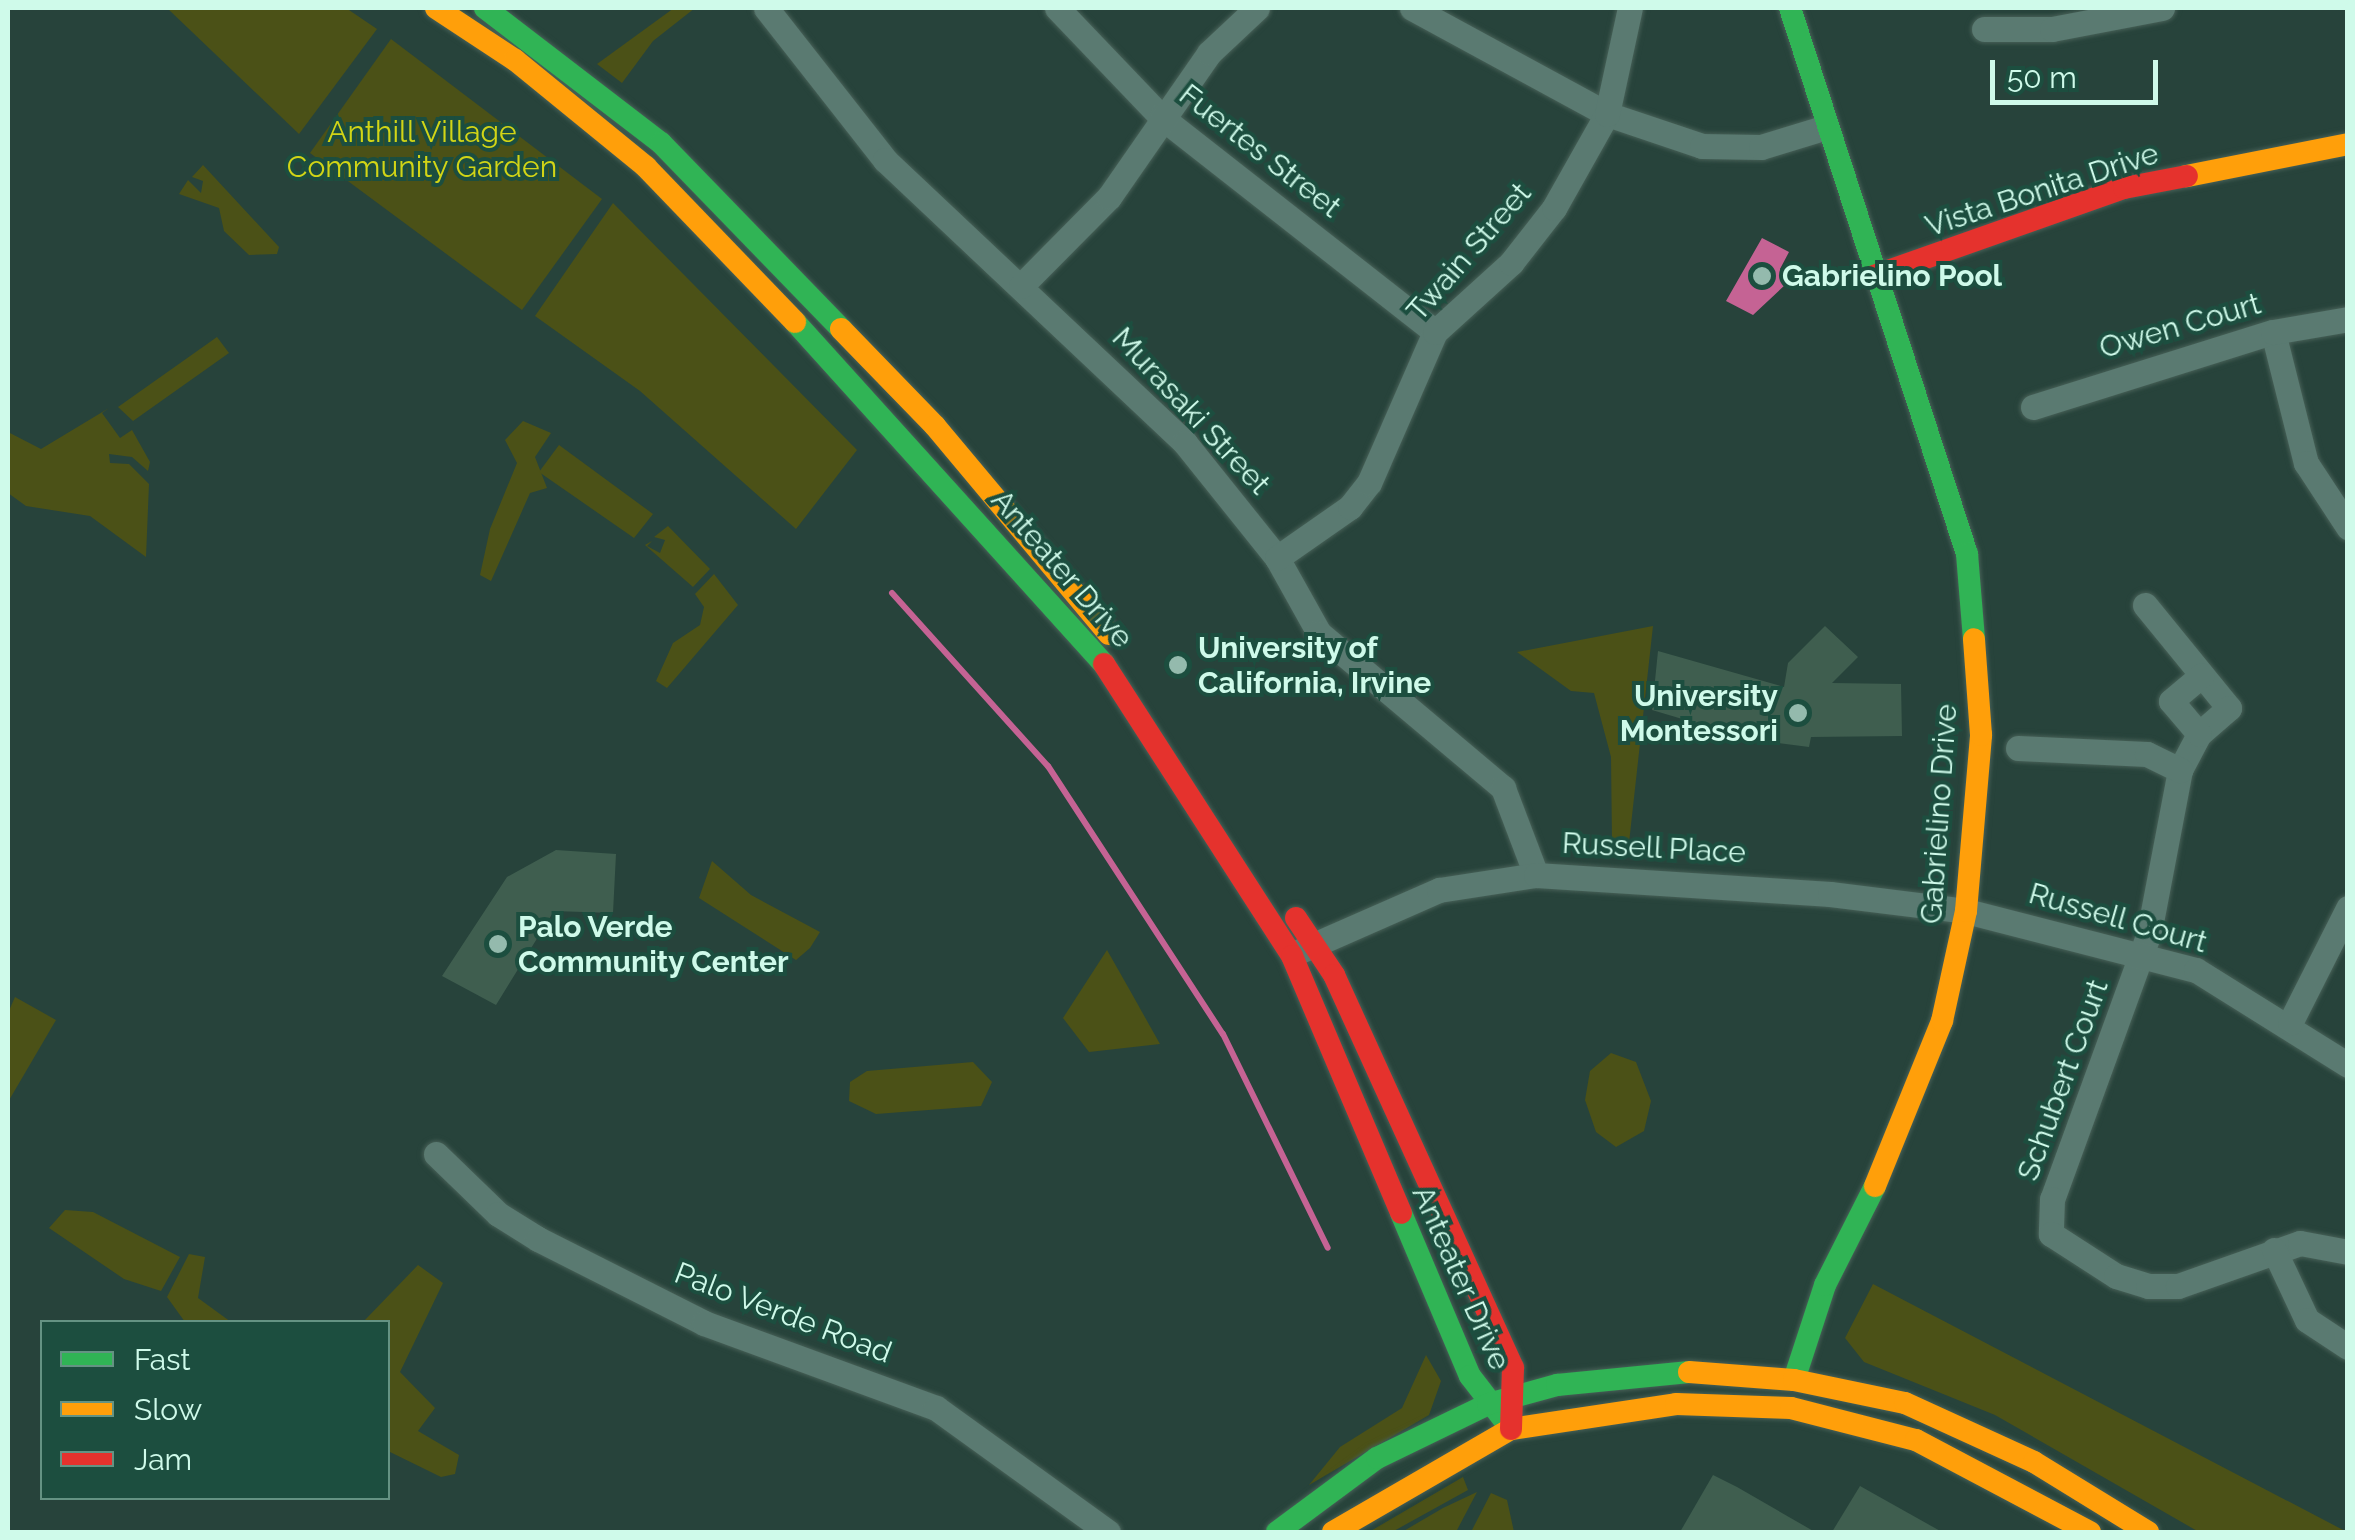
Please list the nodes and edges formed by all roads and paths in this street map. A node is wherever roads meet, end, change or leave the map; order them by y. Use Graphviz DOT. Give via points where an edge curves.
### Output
graph roads {
  1 [pos="436,8"];
  2 [pos="484,8"];
  3 [pos="766,8"];
  4 [pos="1057,8"];
  5 [pos="1256,8"];
  6 [pos="1412,8"];
  7 [pos="1630,8"];
  8 [pos="1790,8"];
  9 [pos="2162,8"];
  10 [pos="1984,29"];
  11 [pos="1608,114"];
  12 [pos="1161,117"];
  13 [pos="1823,128"];
  14 [pos="2348,144"];
  15 [pos="1874,276"];
  16 [pos="1021,286"];
  17 [pos="2348,319"];
  18 [pos="1435,332"];
  19 [pos="2274,332"];
  20 [pos="2033,408"];
  21 [pos="906,440"];
  22 [pos="2348,526"];
  23 [pos="1278,558"];
  24 [pos="2146,605"];
  25 [pos="1105,629"];
  26 [pos="2202,674"];
  27 [pos="1162,705"];
  28 [pos="2198,734"];
  29 [pos="2018,748"];
  30 [pos="2180,770"];
  31 [pos="1536,875"];
  32 [pos="1277,884"];
  33 [pos="2348,908"];
  34 [pos="1966,911"];
  35 [pos="1302,950"];
  36 [pos="2142,955"];
  37 [pos="2290,1023"];
  38 [pos="2348,1065"];
  39 [pos="436,1154"];
  40 [pos="2274,1250"];
  41 [pos="2348,1252"];
  42 [pos="2348,1347"];
  43 [pos="1794,1380"];
  44 [pos="1518,1396"];
  45 [pos="1488,1404"];
  46 [pos="1511,1429"];
  47 [pos="1108,1532"];
  48 [pos="1277,1532"];
  49 [pos="1334,1532"];
  50 [pos="2090,1532"];
  51 [pos="2148,1532"];
  1 -- 21 [label="main road, Anteater Drive" via="515,60 646,167"];
  2 -- 25 [label="main road, Anteater Drive" via="661,143 935,426"];
  3 -- 16 [label="street, Murasaki Street" via="885,160"];
  4 -- 12 [label="street, Fuertes Street"];
  5 -- 12 [label="street" via="1209,52"];
  6 -- 11 [label="street"];
  7 -- 11 [label="street, Twain Street"];
  8 -- 13 [label="main road, Gabrielino Drive"];
  9 -- 10 [label="street" via="2052,29"];
  11 -- 13 [label="street" via="1730,152"];
  11 -- 18 [label="street, Twain Street" via="1511,263"];
  12 -- 16 [label="street" via="1110,198"];
  12 -- 18 [label="street, Fuertes Street"];
  13 -- 15 [label="main road, Gabrielino Drive"];
  14 -- 15 [label="main road, Vista Bonita Drive" via="2124,188"];
  15 -- 34 [label="main road, Gabrielino Drive" via="1967,554 1981,736"];
  16 -- 23 [label="street, Murasaki Street" via="1185,443"];
  17 -- 19 [label="street, Owen Court"];
  18 -- 23 [label="street, Twain Street" via="1369,484 1350,507"];
  19 -- 20 [label="street, Owen Court"];
  19 -- 22 [label="street" via="2306,463"];
  21 -- 25 [label="main road" via="932,451 1073,607"];
  21 -- 35 [label="main road, Anteater Drive" via="1114,675"];
  23 -- 31 [label="street, Murasaki Street" via="1319,632 1503,788"];
  24 -- 26 [label="street, Schubert Court"];
  25 -- 27 [label="main road, Anteater Drive"];
  26 -- 28 [label="street" via="2171,702"];
  26 -- 28 [label="street, Schubert Court" via="2230,708"];
  28 -- 30 [label="street, Schubert Court"];
  29 -- 30 [label="street" via="2147,754"];
  30 -- 36 [label="street, Schubert Court"];
  31 -- 34 [label="street, Russell Place" via="1667,878"];
  31 -- 35 [label="street, Russell Place" via="1439,890"];
  32 -- 35 [label="main road, Anteater Drive"];
  33 -- 37 [label="street"];
  34 -- 36 [label="street, Russell Court"];
  34 -- 43 [label="main road, Gabrielino Drive" via="1917,1094 1824,1285"];
  35 -- 44 [label="main road, Anteater Drive" via="1334,975 1428,1176"];
  35 -- 45 [label="main road, Anteater Drive"];
  36 -- 37 [label="street, Russell Court" via="2196,970"];
  36 -- 40 [label="street, Schubert Court" via="2052,1199 2051,1234 2116,1276 2148,1286 2178,1286"];
  37 -- 38 [label="street, Russell Court"];
  39 -- 47 [label="street, Palo Verde Road" via="498,1214 538,1239 704,1323 936,1408"];
  40 -- 41 [label="street, Schubert Court" via="2317,1243"];
  40 -- 42 [label="street" via="2307,1320"];
  43 -- 44 [label="main road" via="1673,1371"];
  43 -- 51 [label="main road" via="1859,1390 1964,1426"];
  44 -- 45 [label="main road"];
  44 -- 46 [label="main road, Anteater Drive"];
  45 -- 46 [label="main road, Anteater Drive"];
  45 -- 48 [label="main road" via="1377,1458"];
  46 -- 49 [label="main road" via="1401,1486"];
  46 -- 50 [label="main road" via="1637,1407 1791,1408 1916,1440"];
}
